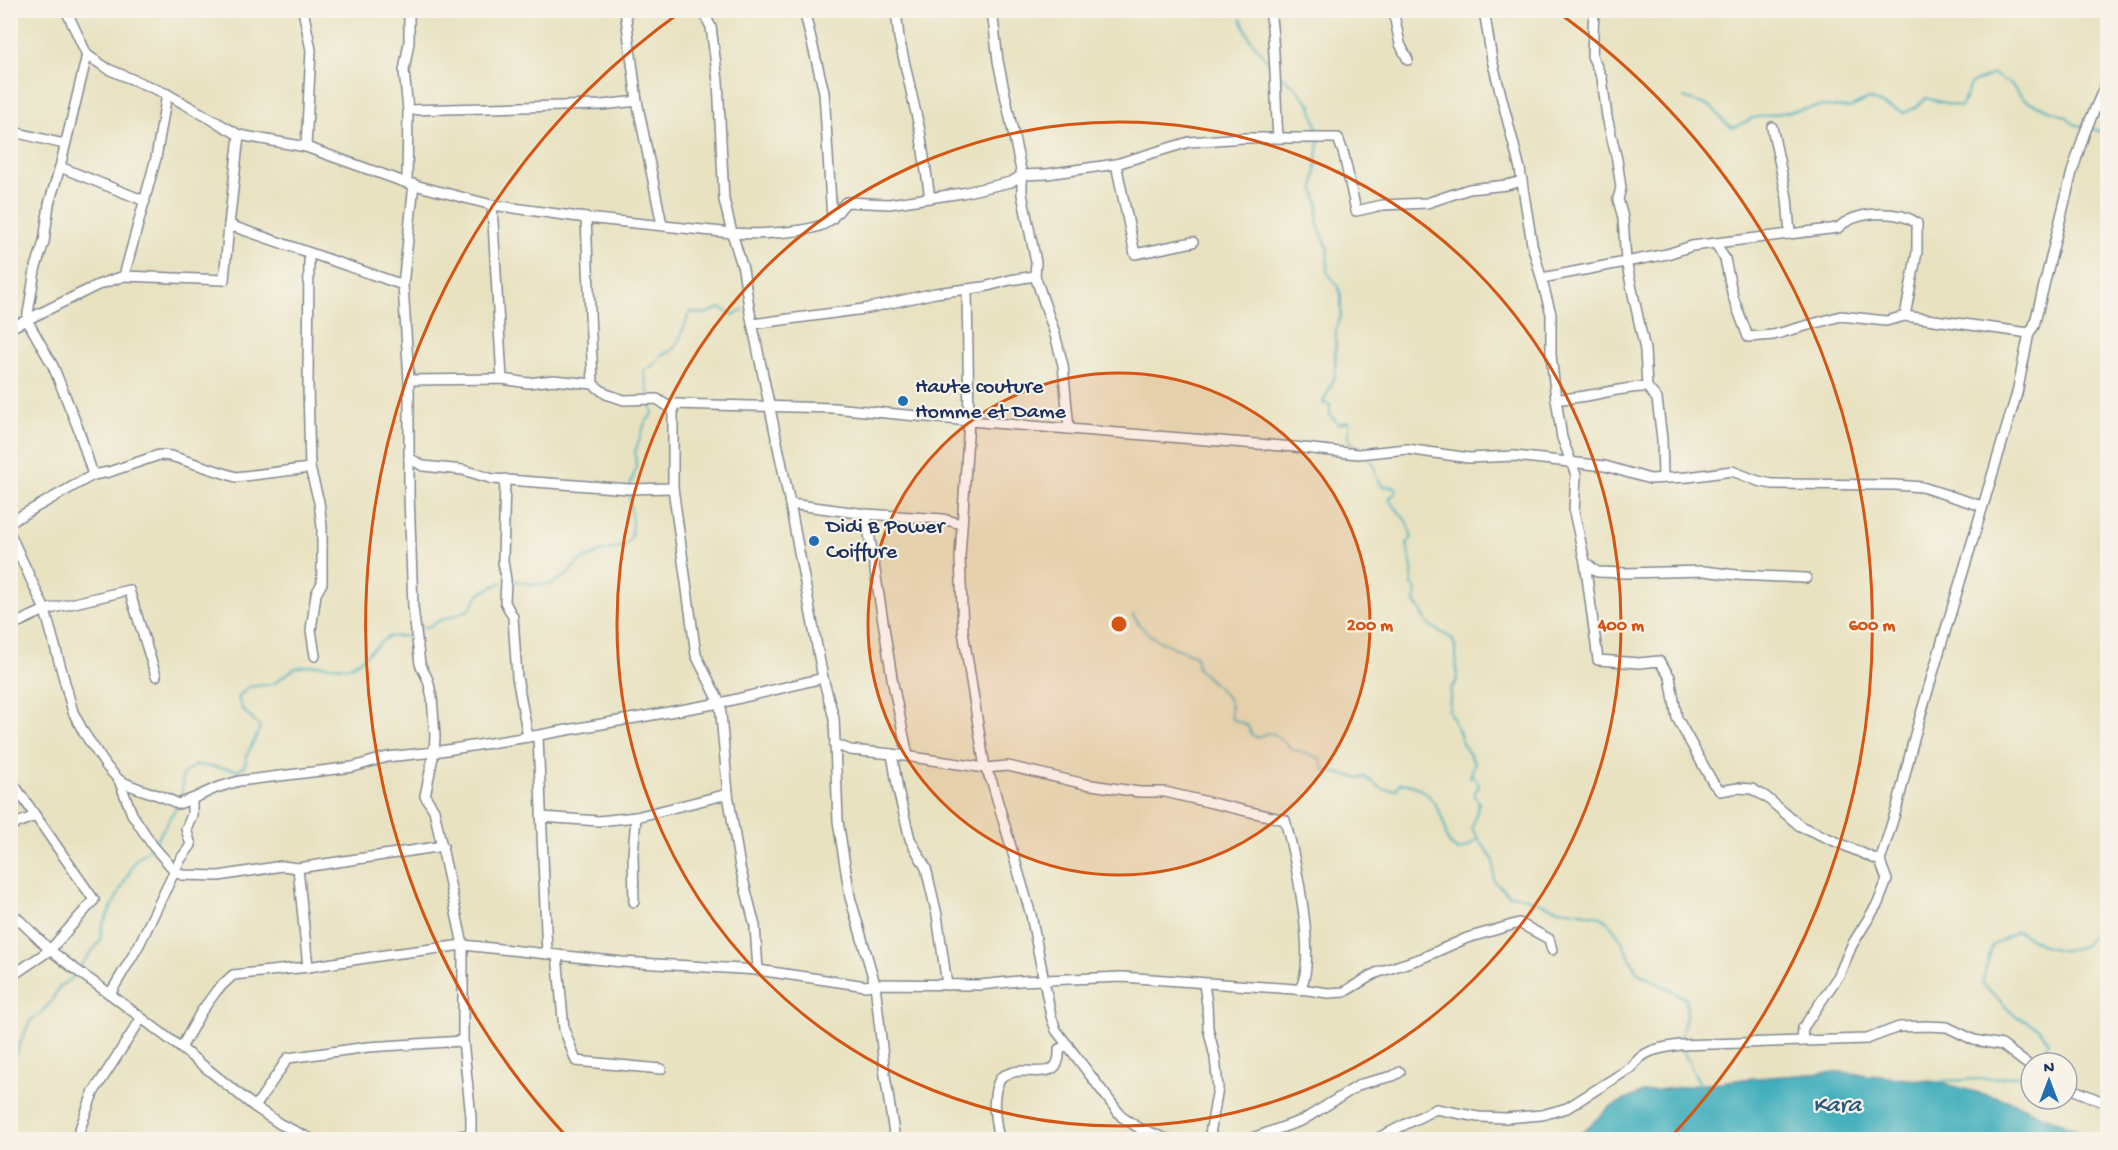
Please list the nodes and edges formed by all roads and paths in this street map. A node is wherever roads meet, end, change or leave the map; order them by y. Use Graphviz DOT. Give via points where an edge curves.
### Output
graph roads {
  1 [pos="66,10"];
  2 [pos="303,10"];
  3 [pos="409,10"];
  4 [pos="625,10"];
  5 [pos="702,10"];
  6 [pos="804,10"];
  7 [pos="896,10"];
  8 [pos="992,10"];
  9 [pos="1270,10"];
  10 [pos="1393,10"];
  11 [pos="1484,10"];
  12 [pos="1594,10"];
  13 [pos="87,55"];
  14 [pos="1408,60"];
  15 [pos="2108,75"];
  16 [pos="167,94"];
  17 [pos="637,101"];
  18 [pos="408,110"];
  19 [pos="1772,127"];
  20 [pos="10,131"];
  21 [pos="239,135"];
  22 [pos="1278,138"];
  23 [pos="64,144"];
  24 [pos="306,147"];
  25 [pos="1116,164"];
  26 [pos="60,167"];
  27 [pos="1022,175"];
  28 [pos="1522,181"];
  29 [pos="411,183"];
  30 [pos="930,198"];
  31 [pos="145,201"];
  32 [pos="492,205"];
  33 [pos="586,218"];
  34 [pos="832,219"];
  35 [pos="230,225"];
  36 [pos="662,225"];
  37 [pos="732,233"];
  38 [pos="1790,234"];
  39 [pos="1193,242"];
  40 [pos="1716,244"];
  41 [pos="309,253"];
  42 [pos="1626,261"];
  43 [pos="124,276"];
  44 [pos="1035,276"];
  45 [pos="1542,278"];
  46 [pos="403,285"];
  47 [pos="967,289"];
  48 [pos="1905,316"];
  49 [pos="27,320"];
  50 [pos="752,324"];
  51 [pos="10,328"];
  52 [pos="2029,333"];
  53 [pos="408,380"];
  54 [pos="502,380"];
  55 [pos="593,384"];
  56 [pos="1647,387"];
  57 [pos="1556,399"];
  58 [pos="673,404"];
  59 [pos="769,405"];
  60 [pos="969,421"];
  61 [pos="1069,429"];
  62 [pos="409,458"];
  63 [pos="1571,462"];
  64 [pos="310,468"];
  65 [pos="93,475"];
  66 [pos="1663,478"];
  67 [pos="505,479"];
  68 [pos="673,488"];
  69 [pos="790,504"];
  70 [pos="1983,506"];
  71 [pos="866,514"];
  72 [pos="10,522"];
  73 [pos="961,524"];
  74 [pos="10,534"];
  75 [pos="1584,562"];
  76 [pos="1806,578"];
  77 [pos="45,610"];
  78 [pos="10,626"];
  79 [pos="315,656"];
  80 [pos="156,676"];
  81 [pos="823,678"];
  82 [pos="720,703"];
  83 [pos="533,736"];
  84 [pos="835,744"];
  85 [pos="434,752"];
  86 [pos="892,754"];
  87 [pos="908,756"];
  88 [pos="986,768"];
  89 [pos="10,779"];
  90 [pos="119,780"];
  91 [pos="728,794"];
  92 [pos="192,799"];
  93 [pos="35,816"];
  94 [pos="541,817"];
  95 [pos="636,817"];
  96 [pos="10,826"];
  97 [pos="443,846"];
  98 [pos="1880,861"];
  99 [pos="298,868"];
  100 [pos="174,871"];
  101 [pos="634,902"];
  102 [pos="10,911"];
  103 [pos="463,945"];
  104 [pos="50,950"];
  105 [pos="1552,950"];
  106 [pos="552,955"];
  107 [pos="308,967"];
  108 [pos="758,969"];
  109 [pos="10,977"];
  110 [pos="1045,981"];
  111 [pos="875,984"];
  112 [pos="1204,984"];
  113 [pos="947,985"];
  114 [pos="1299,990"];
  115 [pos="110,994"];
  116 [pos="141,1018"];
  117 [pos="463,1041"];
  118 [pos="1802,1041"];
  119 [pos="1068,1045"];
  120 [pos="181,1048"];
  121 [pos="2019,1058"];
  122 [pos="661,1069"];
  123 [pos="1400,1072"];
  124 [pos="2079,1092"];
  125 [pos="2108,1104"];
  126 [pos="255,1107"];
  127 [pos="1210,1138"];
  128 [pos="76,1140"];
  129 [pos="313,1140"];
  130 [pos="391,1140"];
  131 [pos="417,1140"];
  132 [pos="440,1140"];
  133 [pos="894,1140"];
  134 [pos="999,1140"];
  135 [pos="1169,1140"];
  136 [pos="1228,1140"];
  137 [pos="1247,1140"];
  138 [pos="1374,1140"];
  1 -- 13 [label="street"];
  2 -- 24 [label="street" via="311,51"];
  3 -- 18 [label="street" via="404,71"];
  4 -- 17 [label="street"];
  5 -- 37 [label="street" via="711,27 724,200"];
  6 -- 34 [label="street" via="824,92"];
  7 -- 30 [label="street"];
  8 -- 27 [label="street" via="998,61"];
  9 -- 22 [label="street"];
  10 -- 14 [label="street" via="1400,44"];
  11 -- 28 [label="street" via="1491,60"];
  12 -- 42 [label="street" via="1592,56 1602,78 1617,160"];
  13 -- 16 [label="street" via="108,69"];
  13 -- 23 [label="street"];
  15 -- 52 [label="street" via="2078,152"];
  16 -- 21 [label="street"];
  16 -- 31 [label="street"];
  17 -- 18 [label="street"];
  17 -- 36 [label="street"];
  18 -- 29 [label="street"];
  19 -- 38 [label="street" via="1787,198"];
  20 -- 23 [label="street"];
  21 -- 24 [label="street"];
  21 -- 35 [label="street"];
  22 -- 25 [label="street" via="1189,142"];
  22 -- 28 [label="street" via="1338,138 1356,211 1427,203 1469,189"];
  23 -- 26 [label="street"];
  24 -- 29 [label="street"];
  25 -- 27 [label="street"];
  25 -- 39 [label="street" via="1135,254"];
  26 -- 31 [label="street"];
  26 -- 49 [label="street"];
  27 -- 30 [label="street" via="1011,182"];
  27 -- 44 [label="street"];
  28 -- 45 [label="street"];
  29 -- 32 [label="street"];
  29 -- 46 [label="street"];
  30 -- 34 [label="street" via="890,204 846,201"];
  31 -- 43 [label="street"];
  32 -- 33 [label="street"];
  32 -- 54 [label="street"];
  33 -- 36 [label="street"];
  33 -- 55 [label="street"];
  34 -- 37 [label="street" via="788,231"];
  35 -- 41 [label="street"];
  35 -- 43 [label="street" via="224,280"];
  36 -- 37 [label="street"];
  37 -- 50 [label="street" via="743,269"];
  38 -- 40 [label="street"];
  38 -- 48 [label="street" via="1838,228 1861,215 1910,218 1917,223 1917,252"];
  40 -- 42 [label="street"];
  40 -- 48 [label="street" via="1725,259 1733,297 1748,337 1773,335 1840,316 1886,321"];
  41 -- 46 [label="street"];
  41 -- 64 [label="street"];
  42 -- 45 [label="street"];
  42 -- 56 [label="street" via="1645,350"];
  43 -- 49 [label="street"];
  44 -- 47 [label="street"];
  44 -- 61 [label="street" via="1063,365"];
  45 -- 57 [label="street" via="1551,314"];
  46 -- 53 [label="street"];
  47 -- 50 [label="street" via="864,309"];
  47 -- 60 [label="street"];
  48 -- 52 [label="street"];
  49 -- 51 [label="street"];
  49 -- 65 [label="street" via="53,366"];
  50 -- 59 [label="street"];
  52 -- 70 [label="street" via="2017,393"];
  53 -- 54 [label="street"];
  53 -- 62 [label="street"];
  54 -- 55 [label="street"];
  55 -- 58 [label="street" via="624,400 657,399 669,407"];
  56 -- 57 [label="street"];
  56 -- 66 [label="street" via="1657,399"];
  57 -- 63 [label="street" via="1562,438"];
  58 -- 59 [label="street"];
  58 -- 68 [label="street"];
  59 -- 60 [label="street"];
  59 -- 69 [label="street"];
  60 -- 61 [label="street"];
  60 -- 73 [label="street"];
  61 -- 63 [label="street" via="1358,454 1407,449 1469,458 1514,456"];
  62 -- 67 [label="street" via="423,466"];
  62 -- 85 [label="street" via="413,608 420,664 432,697"];
  63 -- 66 [label="street" via="1605,466 1650,479"];
  63 -- 75 [label="street" via="1576,475 1574,513"];
  64 -- 65 [label="street" via="236,477 159,455"];
  64 -- 79 [label="street" via="322,527 322,583 316,594 310,630"];
  65 -- 72 [label="street"];
  66 -- 70 [label="street" via="1732,471 1772,484 1922,487"];
  67 -- 68 [label="street" via="629,489"];
  67 -- 83 [label="street" via="505,602 513,617 517,677"];
  68 -- 82 [label="street" via="696,655"];
  69 -- 71 [label="street"];
  69 -- 81 [label="street"];
  70 -- 98 [label="street"];
  71 -- 73 [label="street" via="943,519"];
  71 -- 87 [label="street"];
  73 -- 88 [label="street" via="963,631"];
  74 -- 77 [label="street"];
  75 -- 76 [label="street" via="1597,572 1704,571"];
  75 -- 98 [label="street" via="1598,660 1659,661 1670,677 1677,718 1720,791 1752,789 1800,826"];
  77 -- 78 [label="street"];
  77 -- 80 [label="street" via="129,590"];
  77 -- 90 [label="street" via="73,712"];
  81 -- 82 [label="street"];
  81 -- 84 [label="street" via="834,718"];
  82 -- 83 [label="street"];
  82 -- 91 [label="street"];
  83 -- 85 [label="street"];
  83 -- 94 [label="street"];
  84 -- 86 [label="street" via="850,750"];
  84 -- 111 [label="street" via="838,821 846,878"];
  85 -- 92 [label="street" via="239,781"];
  85 -- 97 [label="street" via="425,796 434,810"];
  86 -- 87 [label="street"];
  86 -- 113 [label="street" via="910,839 926,868"];
  87 -- 88 [label="street"];
  88 -- 110 [label="street" via="1031,915"];
  88 -- 114 [label="street" via="1008,766 1085,784 1165,792 1285,820 1301,894 1306,946 1305,981"];
  89 -- 93 [label="street"];
  90 -- 92 [label="street" via="178,804"];
  90 -- 100 [label="street" via="132,814"];
  91 -- 95 [label="street"];
  91 -- 108 [label="street" via="755,926"];
  92 -- 100 [label="street" via="192,815 186,829 191,845"];
  93 -- 96 [label="street"];
  93 -- 104 [label="street" via="94,900"];
  94 -- 95 [label="street" via="599,821"];
  94 -- 106 [label="street"];
  95 -- 101 [label="street"];
  97 -- 99 [label="street"];
  97 -- 103 [label="street"];
  98 -- 118 [label="street" via="1887,880 1878,903 1839,975 1803,1028"];
  99 -- 100 [label="street" via="282,866 219,876 182,875"];
  99 -- 107 [label="street"];
  100 -- 115 [label="street" via="139,945"];
  102 -- 104 [label="street"];
  103 -- 106 [label="street"];
  103 -- 107 [label="street"];
  103 -- 117 [label="street"];
  104 -- 109 [label="street"];
  104 -- 115 [label="street"];
  105 -- 114 [label="street" via="1549,939 1518,923 1376,973 1344,992"];
  106 -- 108 [label="street"];
  106 -- 122 [label="street" via="564,1029 576,1061"];
  107 -- 120 [label="street" via="233,975 201,1012"];
  108 -- 111 [label="street" via="846,984"];
  110 -- 112 [label="street" via="1122,977"];
  110 -- 113 [label="street"];
  110 -- 119 [label="street" via="1056,1030"];
  111 -- 113 [label="street"];
  111 -- 133 [label="street"];
  112 -- 114 [label="street"];
  112 -- 127 [label="street" via="1218,1089"];
  115 -- 116 [label="street"];
  116 -- 120 [label="street"];
  116 -- 128 [label="street" via="93,1093"];
  117 -- 126 [label="street" via="368,1047 288,1058"];
  117 -- 132 [label="street" via="471,1134"];
  118 -- 121 [label="street" via="1867,1039 1899,1027 1947,1027 1974,1040 2002,1045"];
  118 -- 138 [label="street" via="1680,1045 1650,1050 1623,1073 1567,1108 1506,1118 1436,1109"];
  119 -- 134 [label="street" via="1059,1049 1060,1058 1048,1071 1020,1071 1001,1077 994,1106"];
  119 -- 135 [label="street" via="1122,1117"];
  120 -- 126 [label="street"];
  123 -- 137 [label="street" via="1361,1084 1303,1120"];
  124 -- 125 [label="street"];
  126 -- 129 [label="street"];
  127 -- 136 [label="street"];
  130 -- 131 [label="street"];
}
